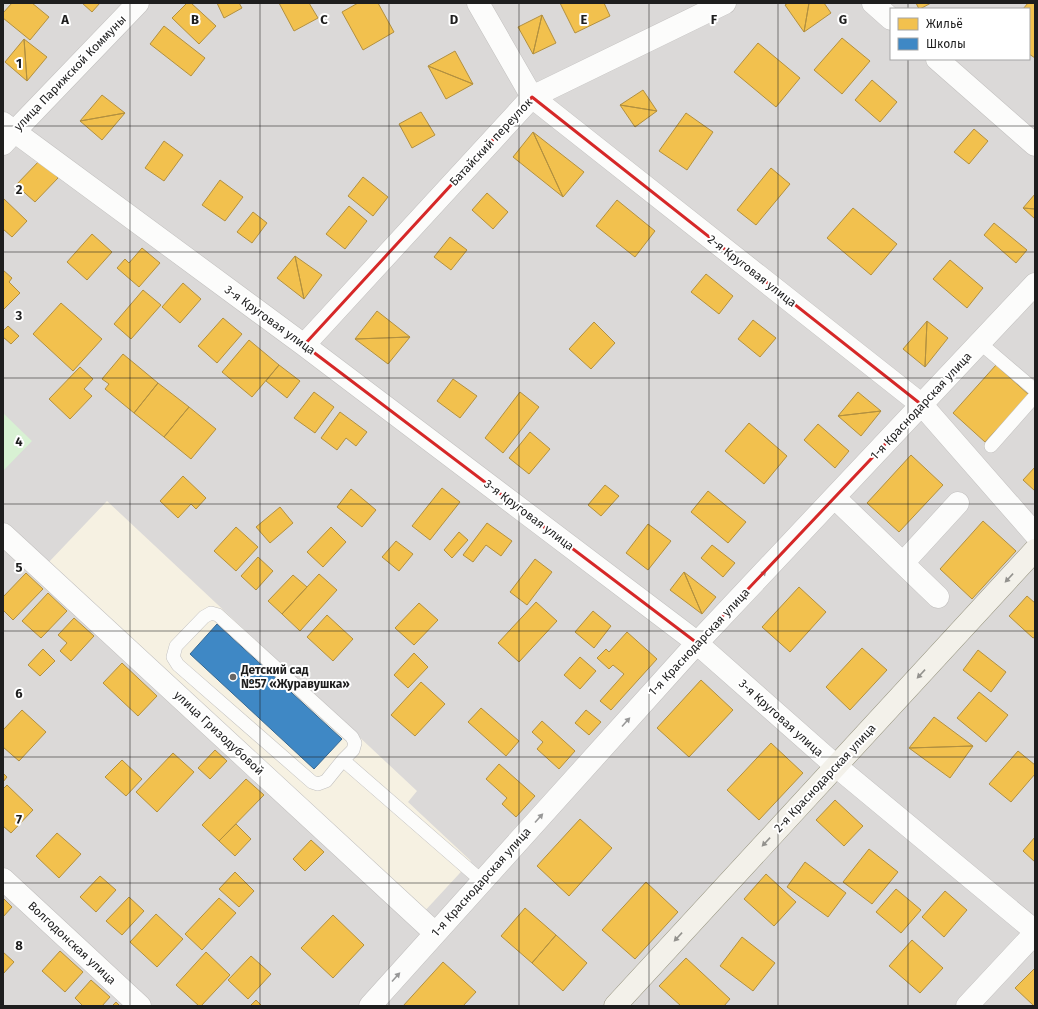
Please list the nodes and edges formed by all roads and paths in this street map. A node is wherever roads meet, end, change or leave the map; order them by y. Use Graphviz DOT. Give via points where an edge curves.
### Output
graph roads {
  1 [pos="138,3"];
  2 [pos="478,3"];
  3 [pos="726,3"];
  4 [pos="873,3"];
  5 [pos="890,18"];
  6 [pos="938,60"];
  7 [pos="532,97"];
  8 [pos="7,133"];
  9 [pos="1035,145"];
  10 [pos="1035,284"];
  11 [pos="980,343"];
  12 [pos="304,345"];
  13 [pos="1035,390"];
  14 [pos="1035,396"];
  15 [pos="922,405"];
  16 [pos="990,446"];
  17 [pos="835,498"];
  18 [pos="958,503"];
  19 [pos="3,534"];
  20 [pos="1035,534"];
  21 [pos="1035,550"];
  22 [pos="903,563"];
  23 [pos="938,597"];
  24 [pos="697,643"];
  25 [pos="343,760"];
  26 [pos="836,766"];
  27 [pos="3,879"];
  28 [pos="482,881"];
  29 [pos="1035,932"];
  30 [pos="435,933"];
  31 [pos="140,1006"];
  32 [pos="370,1006"];
  33 [pos="615,1006"];
  34 [pos="967,1006"];
  1 -- 8 [label="street, улица Парижской Коммуны"];
  2 -- 7 [label="street, 2-я Круговая улица"];
  3 -- 7 [label="street, Батайский переулок"];
  4 -- 5 [label="street"];
  6 -- 9 [label="street"];
  7 -- 12 [label="street, Батайский переулок"];
  7 -- 15 [label="street, 2-я Круговая улица"];
  8 -- 12 [label="street, 3-я Круговая улица"];
  10 -- 11 [label="street, 1-я Краснодарская улица"];
  11 -- 13 [label="lane"];
  11 -- 15 [label="street, 1-я Краснодарская улица"];
  12 -- 24 [label="street, 3-я Круговая улица"];
  14 -- 16 [label="lane"];
  15 -- 17 [label="street, 1-я Краснодарская улица"];
  15 -- 20 [label="street, 2-я Круговая улица"];
  17 -- 22 [label="street"];
  24 -- 17 [label="street, 1-я Краснодарская улица, one-way"];
  18 -- 22 [label="street"];
  19 -- 30 [label="street, улица Гризодубовой"];
  21 -- 26 [label="street, 2-я Краснодарская улица, one-way"];
  22 -- 23 [label="street"];
  24 -- 26 [label="street, 3-я Круговая улица"];
  28 -- 24 [label="street, 1-я Краснодарская улица, one-way"];
  25 -- 25 [label="lane" via="326,780 318,784 312,782 178,665 173,657 176,646 204,617 211,613 218,615 352,738 355,743 353,750"];
  25 -- 28 [label="lane"];
  26 -- 29 [label="street, 3-я Круговая улица"];
  26 -- 33 [label="street, 2-я Краснодарская улица, one-way"];
  27 -- 31 [label="street, Волгодонская улица"];
  28 -- 30 [label="street, 1-я Краснодарская улица"];
  29 -- 34 [label="street"];
  32 -- 30 [label="street, 1-я Краснодарская улица, one-way"];
}
